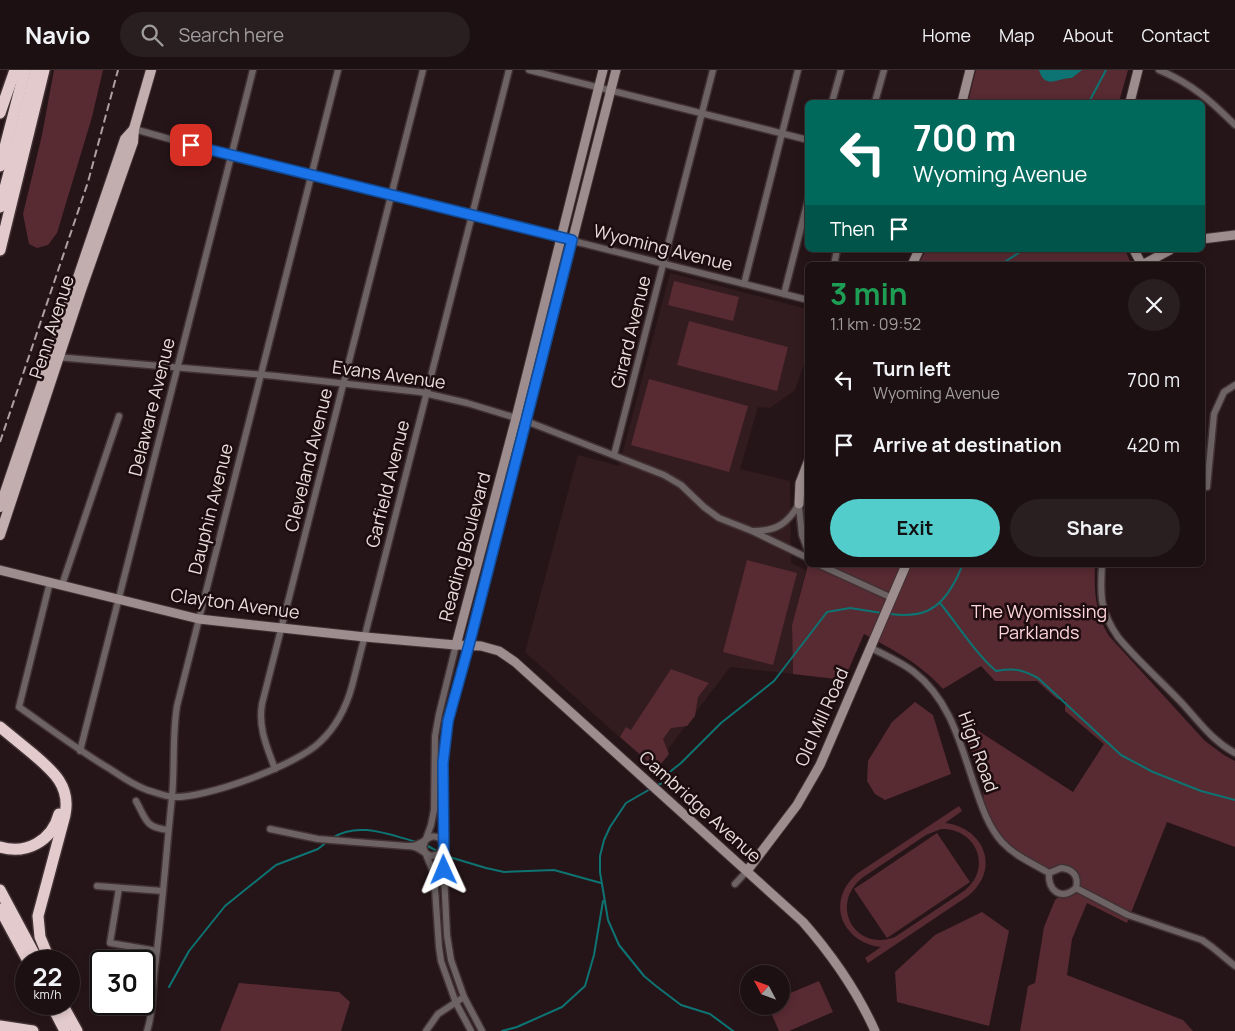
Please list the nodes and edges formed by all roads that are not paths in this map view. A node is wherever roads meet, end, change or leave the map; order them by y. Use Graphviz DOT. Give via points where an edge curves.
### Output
graph roads {
  1 [pos="15,70"];
  2 [pos="25,70"];
  3 [pos="36,70"];
  4 [pos="44,70"];
  5 [pos="151,70"];
  6 [pos="253,70"];
  7 [pos="338,70"];
  8 [pos="424,70"];
  9 [pos="509,70"];
  10 [pos="529,70"];
  11 [pos="602,70"];
  12 [pos="616,70"];
  13 [pos="713,70"];
  14 [pos="798,70"];
  15 [pos="841,70"];
  16 [pos="884,70"];
  17 [pos="970,70"];
  18 [pos="1138,70"];
  19 [pos="1159,70"];
  20 [pos="598,87"];
  21 [pos="611,90"];
  22 [pos="833,100"];
  23 [pos="876,100"];
  24 [pos="962,100"];
  25 [pos="1130,100"];
  26 [pos="0,113"];
  27 [pos="702,114"];
  28 [pos="1235,125"];
  29 [pos="134,129"];
  30 [pos="782,134"];
  31 [pos="805,139"];
  32 [pos="231,155"];
  33 [pos="0,166"];
  34 [pos="311,175"];
  35 [pos="392,196"];
  36 [pos="0,207"];
  37 [pos="805,212"];
  38 [pos="472,216"];
  39 [pos="1235,235"];
  40 [pos="561,238"];
  41 [pos="1205,239"];
  42 [pos="572,240"];
  43 [pos="0,250"];
  44 [pos="1166,252"];
  45 [pos="1148,262"];
  46 [pos="664,264"];
  47 [pos="744,284"];
  48 [pos="784,294"];
  49 [pos="805,299"];
  50 [pos="55,357"];
  51 [pos="177,367"];
  52 [pos="261,375"];
  53 [pos="344,384"];
  54 [pos="1235,385"];
  55 [pos="427,394"];
  56 [pos="119,416"];
  57 [pos="516,418"];
  58 [pos="526,421"];
  59 [pos="614,455"];
  60 [pos="805,470"];
  61 [pos="1207,487"];
  62 [pos="799,504"];
  63 [pos="0,507"];
  64 [pos="752,531"];
  65 [pos="0,535"];
  66 [pos="805,543"];
  67 [pos="805,557"];
  68 [pos="824,567"];
  69 [pos="905,567"];
  70 [pos="1102,567"];
  71 [pos="0,570"];
  72 [pos="50,582"];
  73 [pos="62,585"];
  74 [pos="892,598"];
  75 [pos="119,600"];
  76 [pos="199,618"];
  77 [pos="282,628"];
  78 [pos="365,637"];
  79 [pos="456,645"];
  80 [pos="469,645"];
  81 [pos="871,648"];
  82 [pos="0,727"];
  83 [pos="0,734"];
  84 [pos="80,751"];
  85 [pos="1235,753"];
  86 [pos="275,769"];
  87 [pos="172,797"];
  88 [pos="136,801"];
  89 [pos="270,828"];
  90 [pos="168,830"];
  91 [pos="425,840"];
  92 [pos="406,846"];
  93 [pos="443,846"];
  94 [pos="0,847"];
  95 [pos="425,852"];
  96 [pos="747,871"];
  97 [pos="1049,873"];
  98 [pos="735,884"];
  99 [pos="97,886"];
  100 [pos="119,888"];
  101 [pos="1076,888"];
  102 [pos="0,890"];
  103 [pos="163,892"];
  104 [pos="0,909"];
  105 [pos="22,950"];
  106 [pos="32,950"];
  107 [pos="45,950"];
  108 [pos="157,951"];
  109 [pos="1235,966"];
  110 [pos="464,998"];
  111 [pos="456,1003"];
  112 [pos="57,1015"];
  113 [pos="69,1015"];
  114 [pos="72,1015"];
  115 [pos="0,1026"];
  116 [pos="32,1031"];
  117 [pos="65,1031"];
  118 [pos="78,1031"];
  119 [pos="147,1031"];
  120 [pos="426,1031"];
  121 [pos="471,1031"];
  122 [pos="482,1031"];
  123 [pos="875,1031"];
  1 -- 26 [label="highway"];
  2 -- 33 [label="highway"];
  3 -- 36 [label="highway"];
  4 -- 43 [label="highway"];
  5 -- 29 [label="main road, Penn Avenue"];
  6 -- 32 [label="street, Delaware Avenue"];
  7 -- 34 [label="street, Dauphin Avenue"];
  8 -- 35 [label="street, Cleveland Avenue"];
  9 -- 38 [label="street, Garfield Avenue"];
  10 -- 20 [label="street"];
  11 -- 20 [label="street, Reading Boulevard"];
  12 -- 21 [label="street, Reading Boulevard"];
  13 -- 27 [label="street, Girard Avenue"];
  14 -- 30 [label="street"];
  15 -- 22 [label="street"];
  16 -- 23 [label="street"];
  17 -- 24 [label="street"];
  18 -- 25 [label="street"];
  19 -- 28 [label="street" via="1201,93"];
  20 -- 21 [label="street"];
  20 -- 40 [label="street, Reading Boulevard"];
  21 -- 27 [label="street"];
  21 -- 42 [label="street, Reading Boulevard"];
  27 -- 30 [label="street"];
  27 -- 46 [label="street, Girard Avenue"];
  29 -- 32 [label="street, Wyoming Avenue"];
  29 -- 50 [label="main road, Penn Avenue" via="125,139"];
  30 -- 31 [label="street"];
  30 -- 47 [label="street"];
  32 -- 34 [label="street, Wyoming Avenue"];
  32 -- 51 [label="street, Delaware Avenue"];
  34 -- 35 [label="street, Wyoming Avenue"];
  34 -- 52 [label="street, Dauphin Avenue"];
  35 -- 38 [label="street, Wyoming Avenue"];
  35 -- 53 [label="street, Cleveland Avenue"];
  37 -- 48 [label="street"];
  38 -- 40 [label="street, Wyoming Avenue"];
  38 -- 55 [label="street, Garfield Avenue"];
  39 -- 41 [label="street"];
  40 -- 42 [label="street, Wyoming Avenue"];
  40 -- 57 [label="street, Reading Boulevard"];
  42 -- 46 [label="street, Wyoming Avenue"];
  42 -- 58 [label="street, Reading Boulevard"];
  44 -- 45 [label="street"];
  46 -- 47 [label="street, Wyoming Avenue"];
  46 -- 59 [label="street, Girard Avenue"];
  47 -- 48 [label="street, Wyoming Avenue"];
  48 -- 49 [label="street, Wyoming Avenue"];
  50 -- 51 [label="street, Evans Avenue"];
  50 -- 63 [label="main road, Penn Avenue"];
  50 -- 65 [label="main road, Penn Avenue"];
  51 -- 52 [label="street, Evans Avenue"];
  51 -- 75 [label="street, Delaware Avenue"];
  52 -- 53 [label="street, Evans Avenue"];
  52 -- 76 [label="street, Dauphin Avenue"];
  53 -- 55 [label="street, Evans Avenue"];
  53 -- 77 [label="street, Cleveland Avenue"];
  54 -- 61 [label="street" via="1224,392 1214,414"];
  55 -- 57 [label="street, Evans Avenue"];
  55 -- 78 [label="street, Garfield Avenue"];
  56 -- 73 [label="street"];
  57 -- 58 [label="street, Evans Avenue"];
  57 -- 79 [label="street, Reading Boulevard"];
  58 -- 59 [label="street, Evans Avenue"];
  58 -- 80 [label="street, Reading Boulevard"];
  59 -- 64 [label="street, Evans Avenue" via="674,480 712,513"];
  60 -- 62 [label="street"];
  62 -- 64 [label="street" via="792,517 780,526 767,531"];
  62 -- 66 [label="street"];
  64 -- 67 [label="street, Evans Avenue"];
  68 -- 74 [label="street"];
  69 -- 74 [label="street, Old Mill Road"];
  70 -- 85 [label="street" via="1101,603 1118,637 1208,734"];
  71 -- 72 [label="street, Clayton Avenue"];
  72 -- 73 [label="street, Clayton Avenue"];
  72 -- 84 [label="street" via="19,707"];
  73 -- 75 [label="street, Clayton Avenue"];
  74 -- 81 [label="street, Old Mill Road"];
  75 -- 76 [label="street, Clayton Avenue"];
  75 -- 84 [label="street, Delaware Avenue"];
  76 -- 77 [label="street, Clayton Avenue"];
  76 -- 87 [label="street, Dauphin Avenue" via="176,712"];
  77 -- 78 [label="street, Clayton Avenue"];
  77 -- 86 [label="street, Cleveland Avenue" via="260,722"];
  78 -- 79 [label="street, Clayton Avenue"];
  78 -- 86 [label="street, Garfield Avenue" via="349,698 338,721 310,750"];
  79 -- 80 [label="street, Clayton Avenue"];
  79 -- 91 [label="street, Reading Boulevard" via="435,736 434,810"];
  80 -- 93 [label="street, Reading Boulevard" via="448,721 443,763"];
  80 -- 96 [label="street, Cambridge Avenue" via="490,648 508,656"];
  81 -- 96 [label="street, Old Mill Road" via="814,776 782,826"];
  81 -- 97 [label="street, High Road" via="900,662 935,693 954,724 990,826 1014,853"];
  82 -- 107 [label="highway" via="54,771 65,793 64,819 38,916 40,937"];
  83 -- 94 [label="highway" via="50,775 61,802 56,824 40,842 22,849"];
  84 -- 87 [label="street" via="132,783"];
  86 -- 87 [label="street, Garfield Avenue" via="209,792"];
  87 -- 90 [label="street, Dauphin Avenue"];
  88 -- 90 [label="street" via="149,825"];
  89 -- 92 [label="street" via="318,839"];
  90 -- 103 [label="street, Dauphin Avenue"];
  91 -- 92 [label="street"];
  91 -- 93 [label="street" via="436,836"];
  91 -- 95 [label="street, Reading Boulevard"];
  92 -- 95 [label="street"];
  93 -- 95 [label="street" via="437,855"];
  93 -- 110 [label="street, Reading Boulevard" via="447,935 451,960"];
  95 -- 111 [label="street, Reading Boulevard" via="434,874 441,961"];
  96 -- 98 [label="street"];
  96 -- 123 [label="street, Cambridge Avenue" via="803,922 824,947 850,984"];
  97 -- 101 [label="street" via="1068,868 1077,879"];
  97 -- 101 [label="street" via="1048,880 1062,895"];
  99 -- 100 [label="street"];
  100 -- 103 [label="street"];
  100 -- 108 [label="street" via="110,943"];
  101 -- 109 [label="street" via="1128,915 1202,940"];
  102 -- 106 [label="highway"];
  103 -- 108 [label="street, Dauphin Avenue"];
  104 -- 105 [label="highway"];
  108 -- 119 [label="street, Dauphin Avenue" via="152,1018"];
  110 -- 111 [label="street"];
  110 -- 122 [label="street, Reading Boulevard"];
  111 -- 120 [label="street" via="438,1014"];
  111 -- 121 [label="street, Reading Boulevard"];
  112 -- 117 [label="highway"];
  113 -- 118 [label="highway"];
  114 -- 118 [label="highway"];
  115 -- 116 [label="highway"];
}
